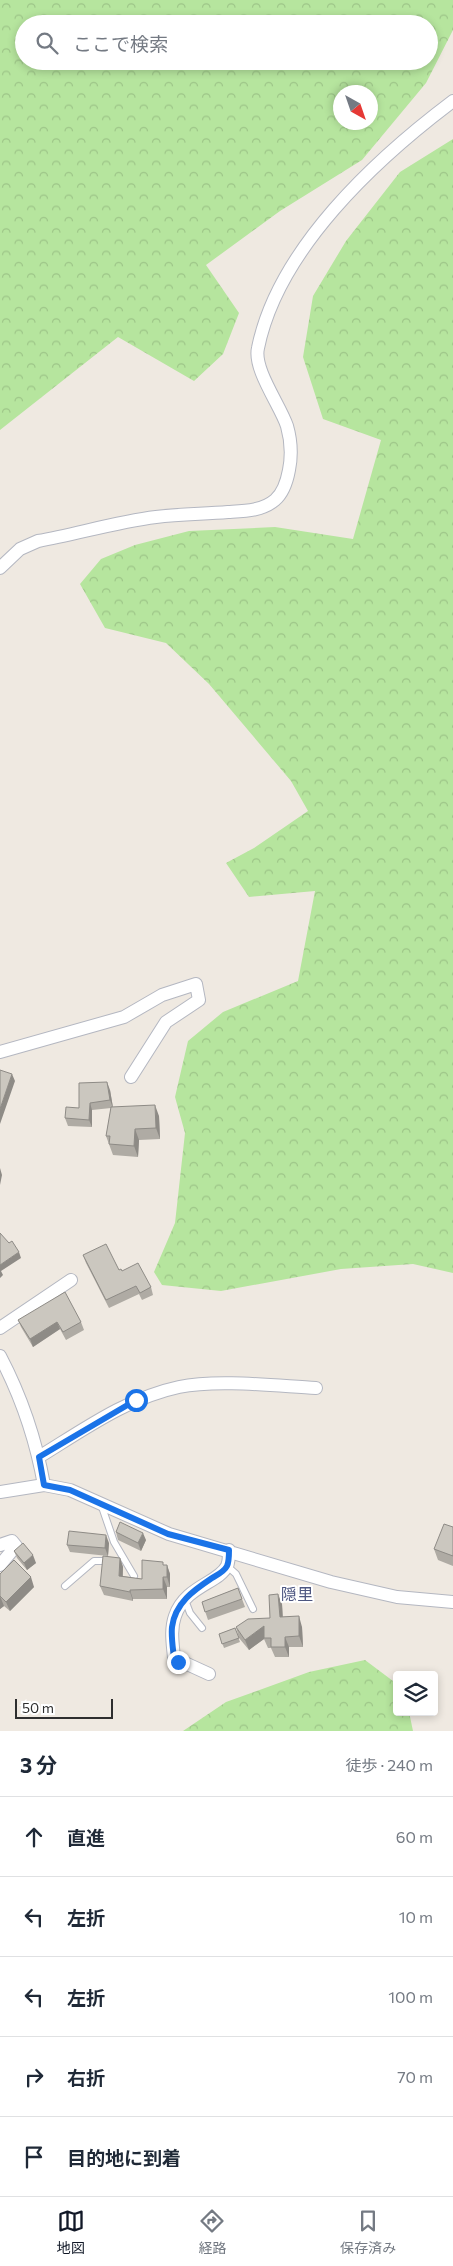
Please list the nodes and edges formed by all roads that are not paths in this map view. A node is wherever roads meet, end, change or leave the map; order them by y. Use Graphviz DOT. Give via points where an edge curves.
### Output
graph roads {
  1 [pos="453,100"];
  2 [pos="0,568"];
  3 [pos="0,1052"];
  4 [pos="131,1077"];
  5 [pos="71,1280"];
  6 [pos="0,1328"];
  7 [pos="0,1356"];
  8 [pos="316,1388"];
  9 [pos="39,1457"];
  10 [pos="44,1485"];
  11 [pos="0,1492"];
  12 [pos="100,1503"];
  13 [pos="0,1545"];
  14 [pos="229,1550"];
  15 [pos="124,1560"];
  16 [pos="0,1565"];
  17 [pos="227,1566"];
  18 [pos="134,1576"];
  19 [pos="65,1586"];
  20 [pos="185,1599"];
  21 [pos="453,1602"];
  22 [pos="253,1609"];
  23 [pos="202,1628"];
  24 [pos="209,1674"];
  1 -- 2 [label="street" via="411,133 340,204 306,245 286,276 267,316 257,351 287,426 292,455 287,483 275,500 257,509 158,517 38,541 20,549"];
  3 -- 4 [label="street" via="124,1017 162,996 196,984 199,1000 166,1022"];
  5 -- 6 [label="street"];
  7 -- 9 [label="street" via="16,1390"];
  8 -- 9 [label="street" via="178,1387 136,1400"];
  9 -- 10 [label="street"];
  10 -- 11 [label="street"];
  10 -- 12 [label="street" via="70,1490"];
  12 -- 14 [label="street" via="168,1534"];
  12 -- 15 [label="lane"];
  13 -- 16 [label="street" via="12,1541 16,1546"];
  14 -- 17 [label="street"];
  14 -- 21 [label="street" via="331,1582 397,1597"];
  15 -- 18 [label="lane"];
  15 -- 19 [label="lane" via="94,1561"];
  17 -- 20 [label="street"];
  17 -- 22 [label="lane" via="236,1574"];
  20 -- 23 [label="lane" via="190,1614"];
  20 -- 24 [label="street" via="175,1615 172,1628 174,1658"];
}
